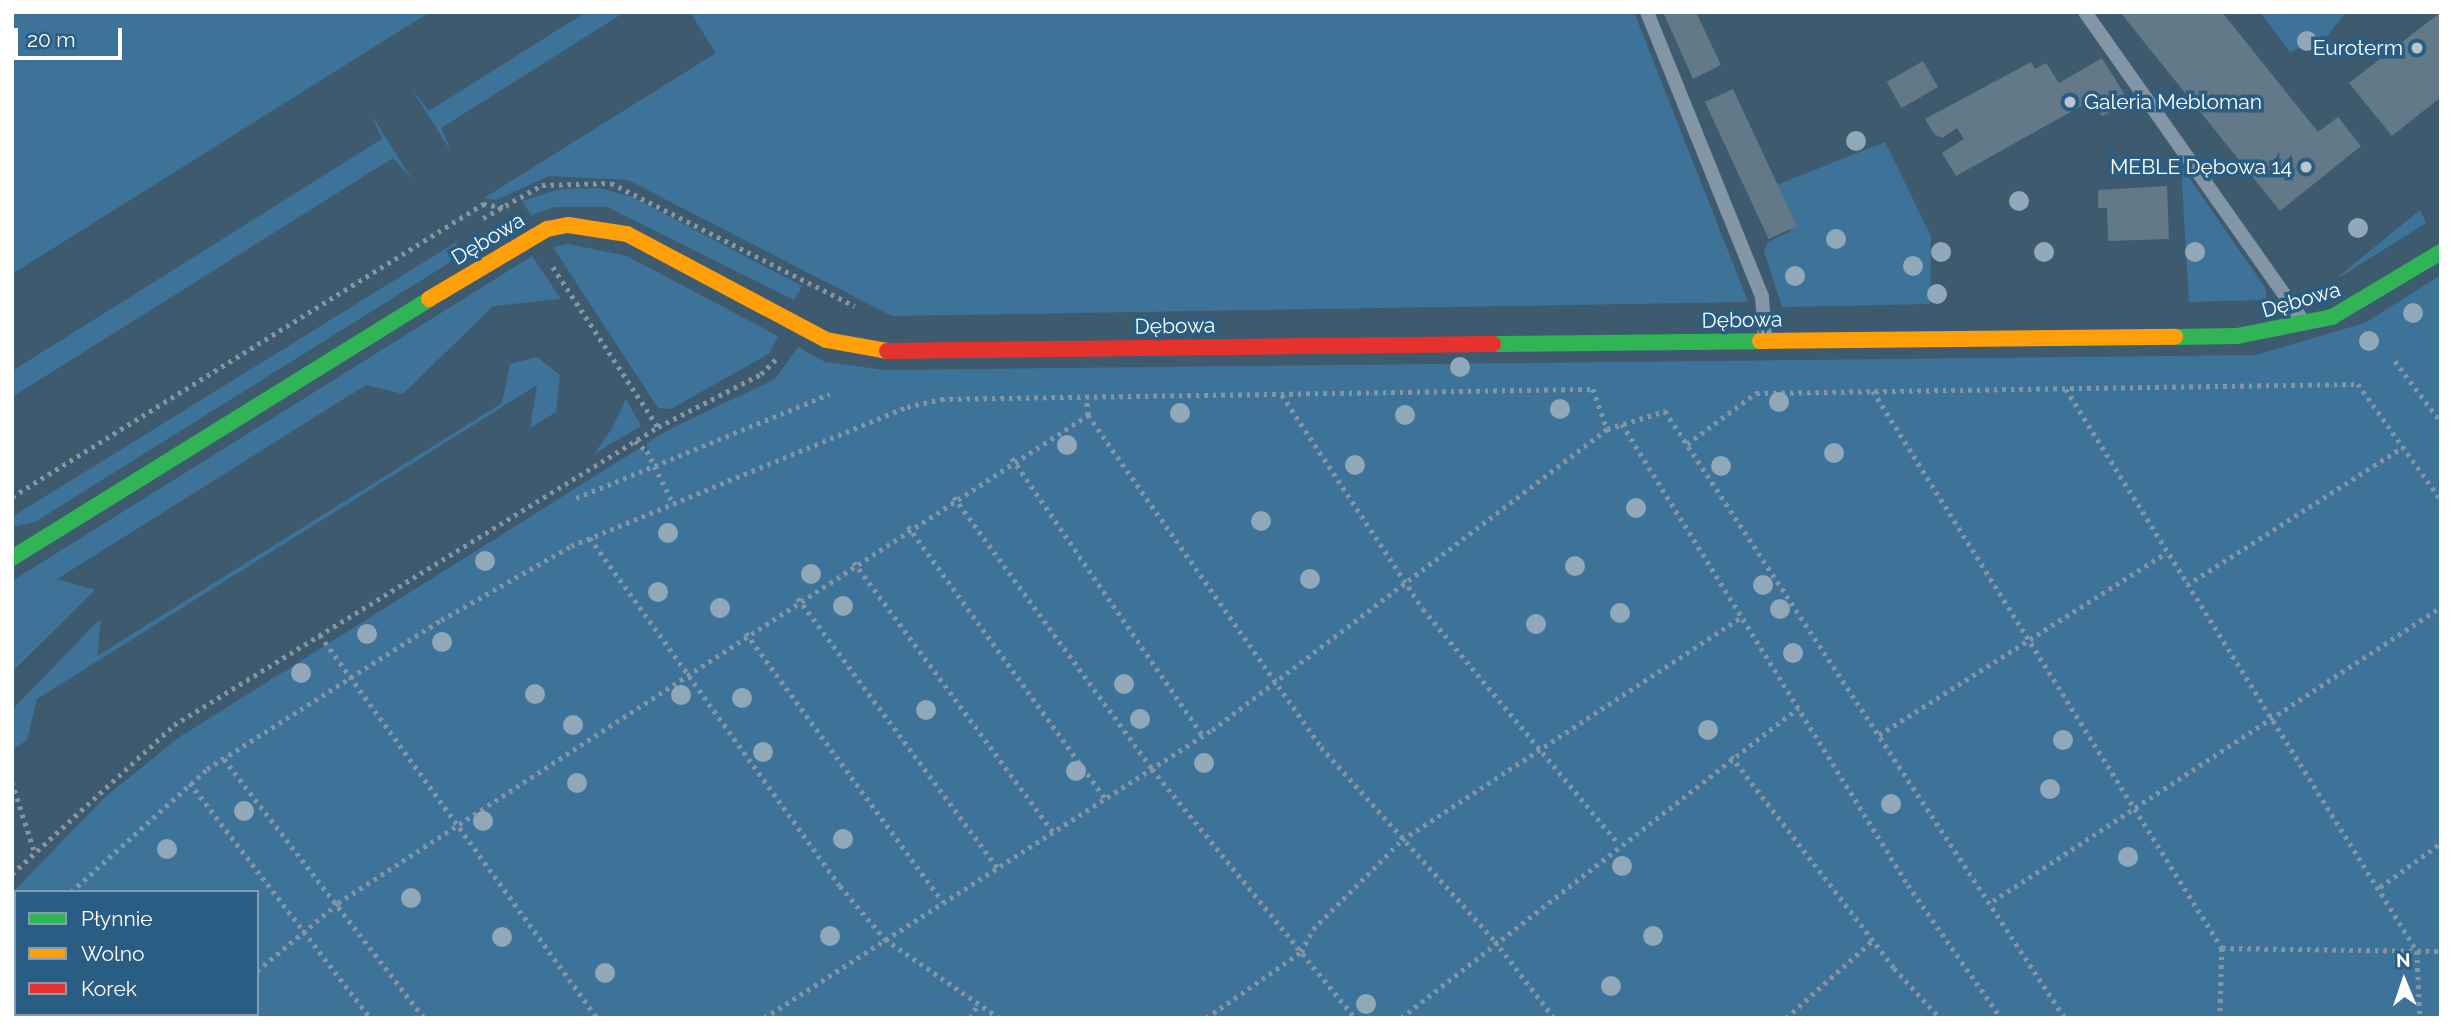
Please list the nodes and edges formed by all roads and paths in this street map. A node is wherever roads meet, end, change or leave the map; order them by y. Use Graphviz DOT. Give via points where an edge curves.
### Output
graph roads {
  1 [pos="1647,12"];
  2 [pos="2085,12"];
  3 [pos="532,236"];
  4 [pos="2441,252"];
  5 [pos="794,325"];
  6 [pos="2305,326"];
  7 [pos="1765,340"];
  8 [pos="2395,361"];
  9 [pos="2066,388"];
  10 [pos="1873,391"];
  11 [pos="830,394"];
  12 [pos="1282,395"];
  13 [pos="1086,398"];
  14 [pos="1088,415"];
  15 [pos="2441,422"];
  16 [pos="1622,425"];
  17 [pos="658,427"];
  18 [pos="1607,429"];
  19 [pos="635,441"];
  20 [pos="1687,444"];
  21 [pos="2403,447"];
  22 [pos="1012,458"];
  23 [pos="656,466"];
  24 [pos="12,497"];
  25 [pos="954,497"];
  26 [pos="576,499"];
  27 [pos="2441,500"];
  28 [pos="674,505"];
  29 [pos="908,526"];
  30 [pos="590,538"];
  31 [pos="2166,553"];
  32 [pos="12,558"];
  33 [pos="854,562"];
  34 [pos="1409,582"];
  35 [pos="2187,585"];
  36 [pos="798,598"];
  37 [pos="2441,607"];
  38 [pos="1742,617"];
  39 [pos="746,633"];
  40 [pos="320,635"];
  41 [pos="2025,642"];
  42 [pos="685,672"];
  43 [pos="350,679"];
  44 [pos="1276,685"];
  45 [pos="1798,708"];
  46 [pos="2272,722"];
  47 [pos="1879,735"];
  48 [pos="1203,736"];
  49 [pos="1540,749"];
  50 [pos="1731,755"];
  51 [pos="224,759"];
  52 [pos="1152,768"];
  53 [pos="12,782"];
  54 [pos="189,782"];
  55 [pos="1105,798"];
  56 [pos="2134,811"];
  57 [pos="458,824"];
  58 [pos="1053,832"];
  59 [pos="1402,840"];
  60 [pos="2441,843"];
  61 [pos="1618,844"];
  62 [pos="34,850"];
  63 [pos="997,867"];
  64 [pos="12,874"];
  65 [pos="2380,887"];
  66 [pos="73,890"];
  67 [pos="1993,901"];
  68 [pos="943,902"];
  69 [pos="338,903"];
  70 [pos="302,932"];
  71 [pos="884,939"];
  72 [pos="1873,940"];
  73 [pos="1494,941"];
  74 [pos="2222,948"];
  75 [pos="2417,951"];
  76 [pos="2441,951"];
  77 [pos="1301,952"];
  78 [pos="259,969"];
  79 [pos="978,1004"];
  80 [pos="370,1018"];
  81 [pos="424,1018"];
  82 [pos="597,1018"];
  83 [pos="764,1018"];
  84 [pos="970,1018"];
  85 [pos="999,1018"];
  86 [pos="1206,1018"];
  87 [pos="1355,1018"];
  88 [pos="1401,1018"];
  89 [pos="1554,1018"];
  90 [pos="1786,1018"];
  91 [pos="1940,1018"];
  92 [pos="2001,1018"];
  93 [pos="2066,1018"];
  94 [pos="2220,1018"];
  95 [pos="2420,1018"];
  1 -- 7 [label="lane" via="1762,298"];
  2 -- 6 [label="lane"];
  3 -- 5 [label="street, Dębowa" via="568,225 609,228"];
  3 -- 17 [label="path"];
  3 -- 24 [label="path" via="512,208 483,204"];
  3 -- 32 [label="street, Dębowa"];
  4 -- 6 [label="street, Dębowa" via="2365,303"];
  5 -- 7 [label="street, Dębowa" via="842,345 881,351"];
  5 -- 17 [label="path" via="761,374"];
  6 -- 7 [label="street, Dębowa" via="2237,336"];
  8 -- 15 [label="path"];
  9 -- 10 [label="path"];
  9 -- 21 [label="path" via="2358,384"];
  9 -- 31 [label="path"];
  10 -- 20 [label="path" via="1756,393"];
  10 -- 41 [label="path"];
  11 -- 23 [label="path"];
  12 -- 13 [label="path"];
  12 -- 18 [label="path" via="1593,389"];
  12 -- 34 [label="path"];
  13 -- 14 [label="path"];
  13 -- 28 [label="path" via="941,399 907,407"];
  14 -- 22 [label="path"];
  14 -- 44 [label="path"];
  16 -- 18 [label="path"];
  16 -- 20 [label="path" via="1665,411"];
  16 -- 38 [label="path"];
  17 -- 19 [label="path"];
  18 -- 34 [label="path"];
  19 -- 23 [label="path"];
  19 -- 40 [label="path"];
  20 -- 47 [label="path"];
  21 -- 27 [label="path"];
  21 -- 35 [label="path"];
  22 -- 25 [label="path"];
  22 -- 48 [label="path"];
  23 -- 26 [label="path"];
  23 -- 28 [label="path"];
  25 -- 29 [label="path"];
  25 -- 52 [label="path"];
  28 -- 30 [label="path"];
  29 -- 33 [label="path"];
  29 -- 55 [label="path"];
  30 -- 42 [label="path"];
  30 -- 43 [label="path"];
  31 -- 35 [label="path"];
  31 -- 41 [label="path"];
  33 -- 36 [label="path"];
  33 -- 58 [label="path"];
  34 -- 44 [label="path"];
  34 -- 49 [label="path" via="1423,608"];
  35 -- 46 [label="path"];
  36 -- 39 [label="path"];
  36 -- 63 [label="path"];
  37 -- 46 [label="path"];
  38 -- 45 [label="path"];
  38 -- 49 [label="path"];
  39 -- 42 [label="path"];
  39 -- 68 [label="path"];
  40 -- 43 [label="path"];
  40 -- 62 [label="path" via="174,725"];
  41 -- 47 [label="path"];
  41 -- 56 [label="path"];
  42 -- 57 [label="path"];
  42 -- 71 [label="path"];
  43 -- 51 [label="path"];
  43 -- 57 [label="path"];
  44 -- 48 [label="path"];
  44 -- 59 [label="path"];
  45 -- 50 [label="path"];
  45 -- 92 [label="path" via="1908,885"];
  46 -- 56 [label="path"];
  46 -- 65 [label="path"];
  47 -- 67 [label="path"];
  48 -- 52 [label="path"];
  49 -- 59 [label="path"];
  49 -- 61 [label="path"];
  50 -- 61 [label="path"];
  50 -- 72 [label="path"];
  51 -- 54 [label="path"];
  51 -- 69 [label="path"];
  52 -- 55 [label="path"];
  52 -- 77 [label="path"];
  53 -- 62 [label="path"];
  54 -- 66 [label="path"];
  54 -- 70 [label="path"];
  55 -- 58 [label="path"];
  56 -- 67 [label="path"];
  56 -- 74 [label="path"];
  57 -- 69 [label="path"];
  57 -- 82 [label="path"];
  58 -- 63 [label="path"];
  59 -- 73 [label="path"];
  59 -- 77 [label="path" via="1313,929"];
  60 -- 65 [label="path"];
  61 -- 73 [label="path"];
  62 -- 64 [label="path"];
  63 -- 68 [label="path"];
  65 -- 75 [label="path"];
  67 -- 93 [label="path"];
  68 -- 71 [label="path"];
  69 -- 70 [label="path"];
  69 -- 81 [label="path"];
  70 -- 78 [label="path"];
  70 -- 80 [label="path"];
  71 -- 79 [label="path"];
  71 -- 83 [label="path"];
  72 -- 90 [label="path"];
  72 -- 91 [label="path"];
  73 -- 88 [label="path"];
  73 -- 89 [label="path"];
  74 -- 75 [label="path"];
  74 -- 94 [label="path"];
  75 -- 76 [label="path"];
  75 -- 95 [label="path"];
  77 -- 86 [label="path"];
  77 -- 87 [label="path"];
  79 -- 84 [label="path"];
  79 -- 85 [label="path"];
}
